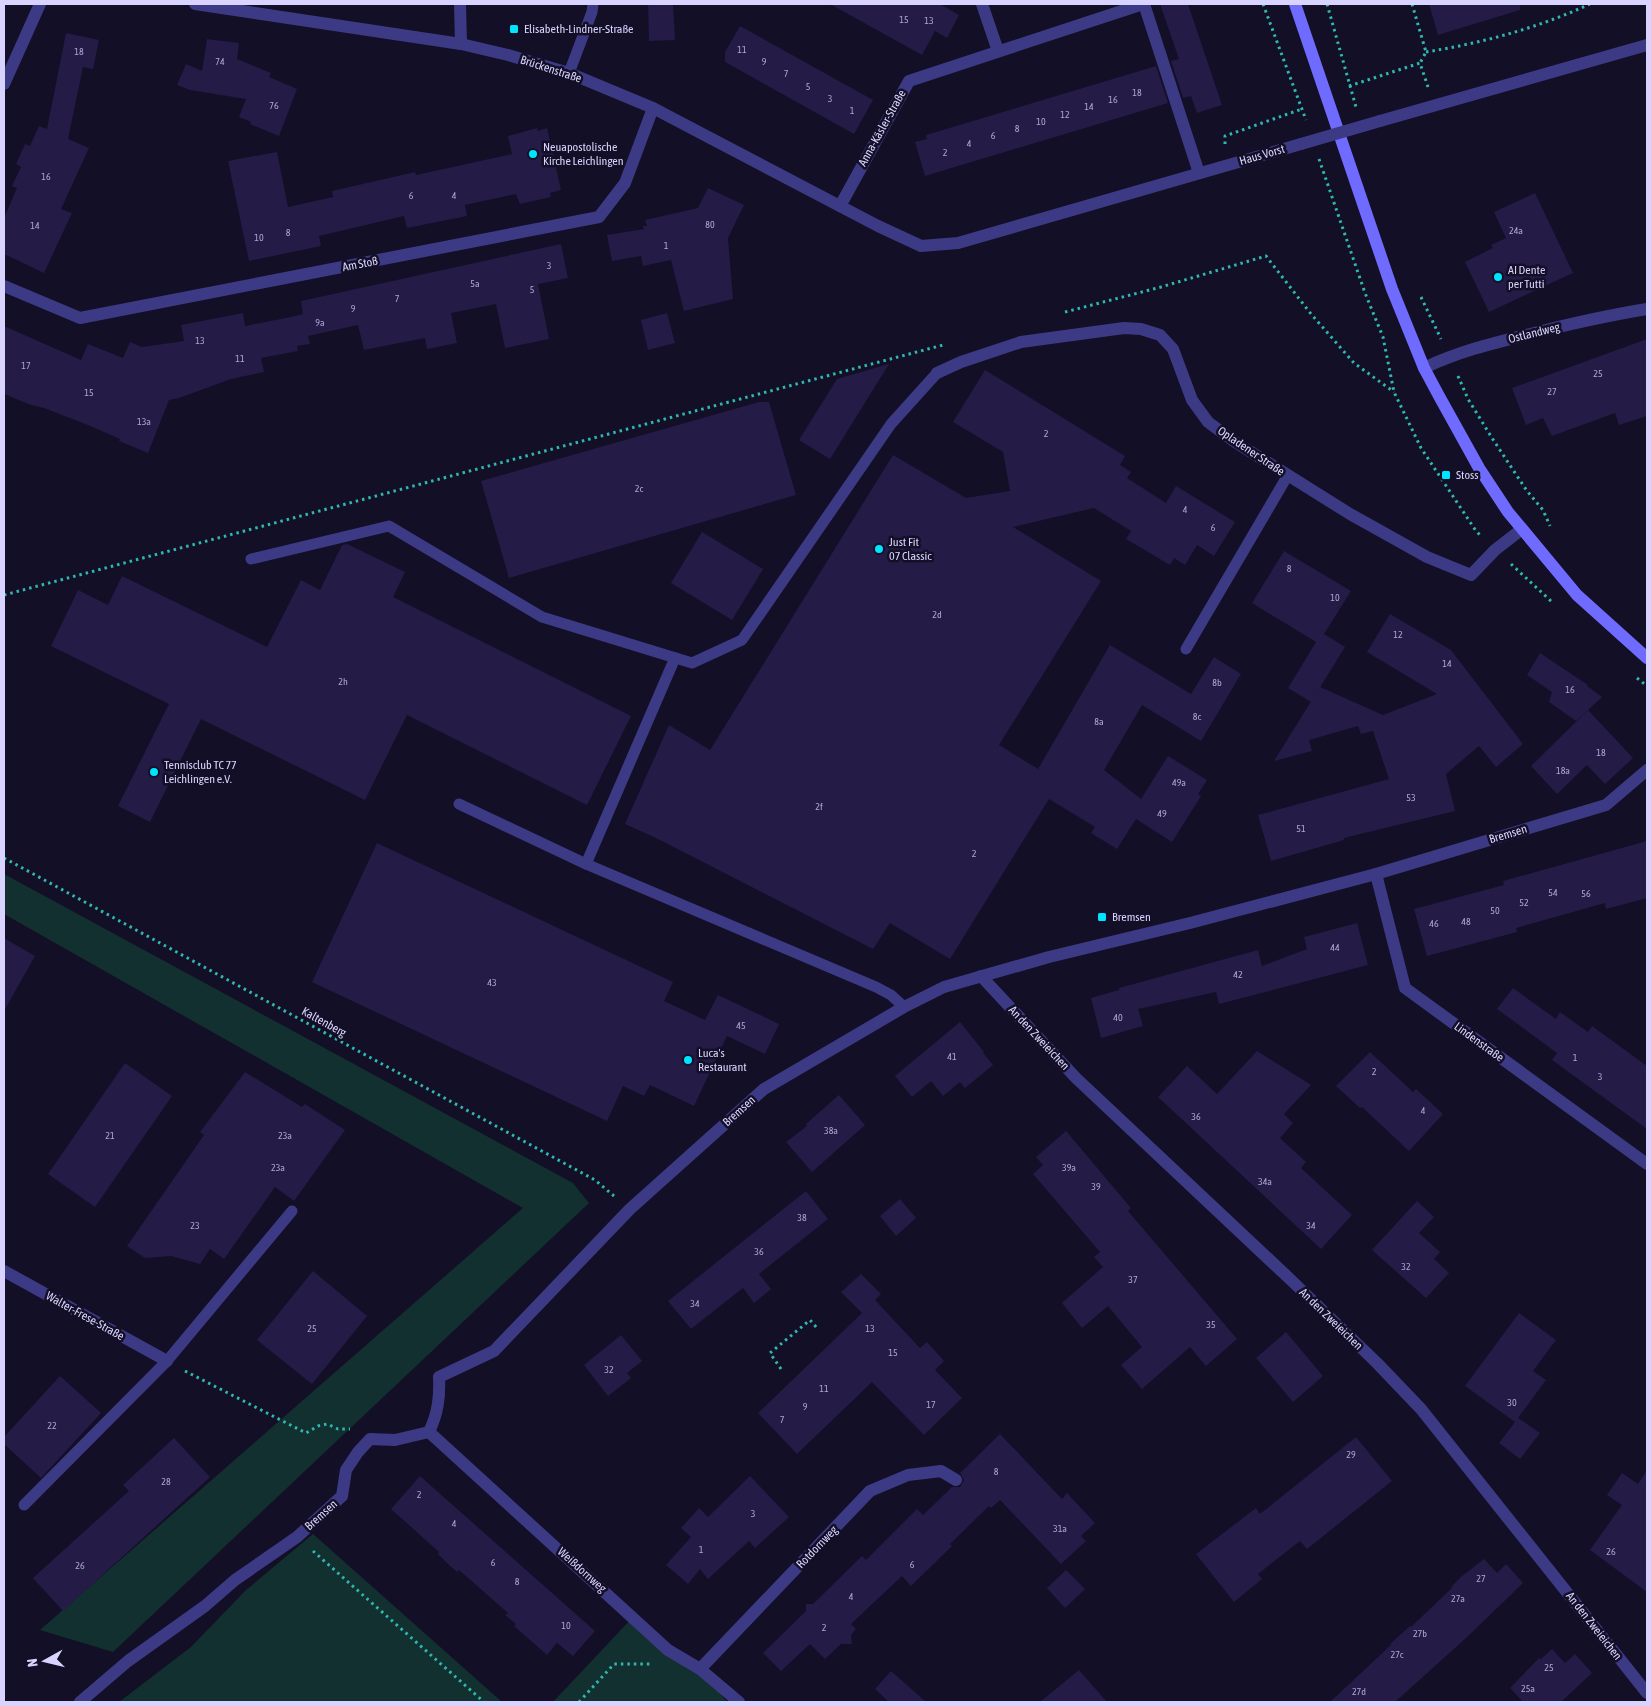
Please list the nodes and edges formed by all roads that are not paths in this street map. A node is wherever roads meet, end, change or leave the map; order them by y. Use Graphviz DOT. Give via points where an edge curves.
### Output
graph roads {
  1 [pos="40,4"];
  2 [pos="195,4"];
  3 [pos="460,4"];
  4 [pos="593,4"];
  5 [pos="982,4"];
  6 [pos="1143,4"];
  7 [pos="1295,4"];
  8 [pos="461,44"];
  9 [pos="1647,45"];
  10 [pos="998,51"];
  11 [pos="569,73"];
  12 [pos="4,84"];
  13 [pos="653,108"];
  14 [pos="1199,173"];
  15 [pos="840,206"];
  16 [pos="878,226"];
  17 [pos="4,286"];
  18 [pos="1647,310"];
  19 [pos="1424,368"];
  20 [pos="937,373"];
  21 [pos="1288,475"];
  22 [pos="1522,529"];
  23 [pos="251,559"];
  24 [pos="1186,649"];
  25 [pos="675,658"];
  26 [pos="1647,658"];
  27 [pos="1647,770"];
  28 [pos="459,804"];
  29 [pos="586,864"];
  30 [pos="1376,874"];
  31 [pos="981,976"];
  32 [pos="904,1007"];
  33 [pos="1647,1164"];
  34 [pos="292,1211"];
  35 [pos="4,1271"];
  36 [pos="167,1361"];
  37 [pos="429,1432"];
  38 [pos="956,1480"];
  39 [pos="24,1505"];
  40 [pos="700,1669"];
  41 [pos="1647,1693"];
  42 [pos="80,1702"];
  43 [pos="739,1702"];
  1 -- 12 [label="street"];
  2 -- 8 [label="street, Brückenstraße"];
  3 -- 8 [label="street"];
  4 -- 11 [label="lane"];
  5 -- 10 [label="street"];
  6 -- 10 [label="street, Anna-Käsler-Straße"];
  6 -- 14 [label="street, Anna-Käsler-Straße"];
  7 -- 19 [label="main road" via="1392,289"];
  8 -- 11 [label="street, Brückenstraße"];
  9 -- 14 [label="street, Haus Vorst, bridge"];
  10 -- 15 [label="street, Anna-Käsler-Straße" via="909,81"];
  11 -- 13 [label="street, Brückenstraße"];
  13 -- 15 [label="street, Brückenstraße"];
  13 -- 17 [label="street, Am Stoß" via="625,183 600,217 80,318"];
  14 -- 16 [label="street, Haus Vorst" via="958,243 921,246"];
  15 -- 16 [label="street, Brückenstraße"];
  18 -- 19 [label="street, Ostlandweg" via="1606,315 1475,347"];
  19 -- 22 [label="main road" via="1478,468"];
  20 -- 21 [label="street, Opladener Straße" via="1021,342 1124,328 1160,334 1173,348 1192,400 1208,422"];
  20 -- 25 [label="lane" via="891,424 742,640 692,663"];
  21 -- 22 [label="street, Opladener Straße" via="1427,557 1471,575"];
  21 -- 24 [label="lane"];
  22 -- 26 [label="main road" via="1577,595"];
  23 -- 25 [label="lane" via="390,526 542,617"];
  25 -- 29 [label="lane"];
  27 -- 30 [label="street, Bremsen" via="1606,805"];
  28 -- 29 [label="lane"];
  29 -- 32 [label="lane" via="876,987"];
  30 -- 31 [label="street, Bremsen"];
  30 -- 33 [label="street, Lindenstraße" via="1405,988"];
  31 -- 32 [label="street, Bremsen" via="944,987"];
  31 -- 41 [label="street, An den Zweieichen" via="1076,1078 1313,1301 1422,1409"];
  32 -- 37 [label="street, Bremsen" via="764,1089 630,1209 494,1351 439,1377 439,1402"];
  34 -- 36 [label="lane"];
  35 -- 36 [label="street, Walter-Frese-Straße"];
  36 -- 39 [label="lane"];
  37 -- 40 [label="street, Weißdornweg" via="668,1650"];
  37 -- 42 [label="street, Bremsen" via="395,1440 370,1439 346,1470 342,1496 297,1537 128,1661"];
  38 -- 40 [label="street, Rotdornweg" via="941,1471 908,1475 870,1490"];
  40 -- 43 [label="street, Weißdornweg"];
}
